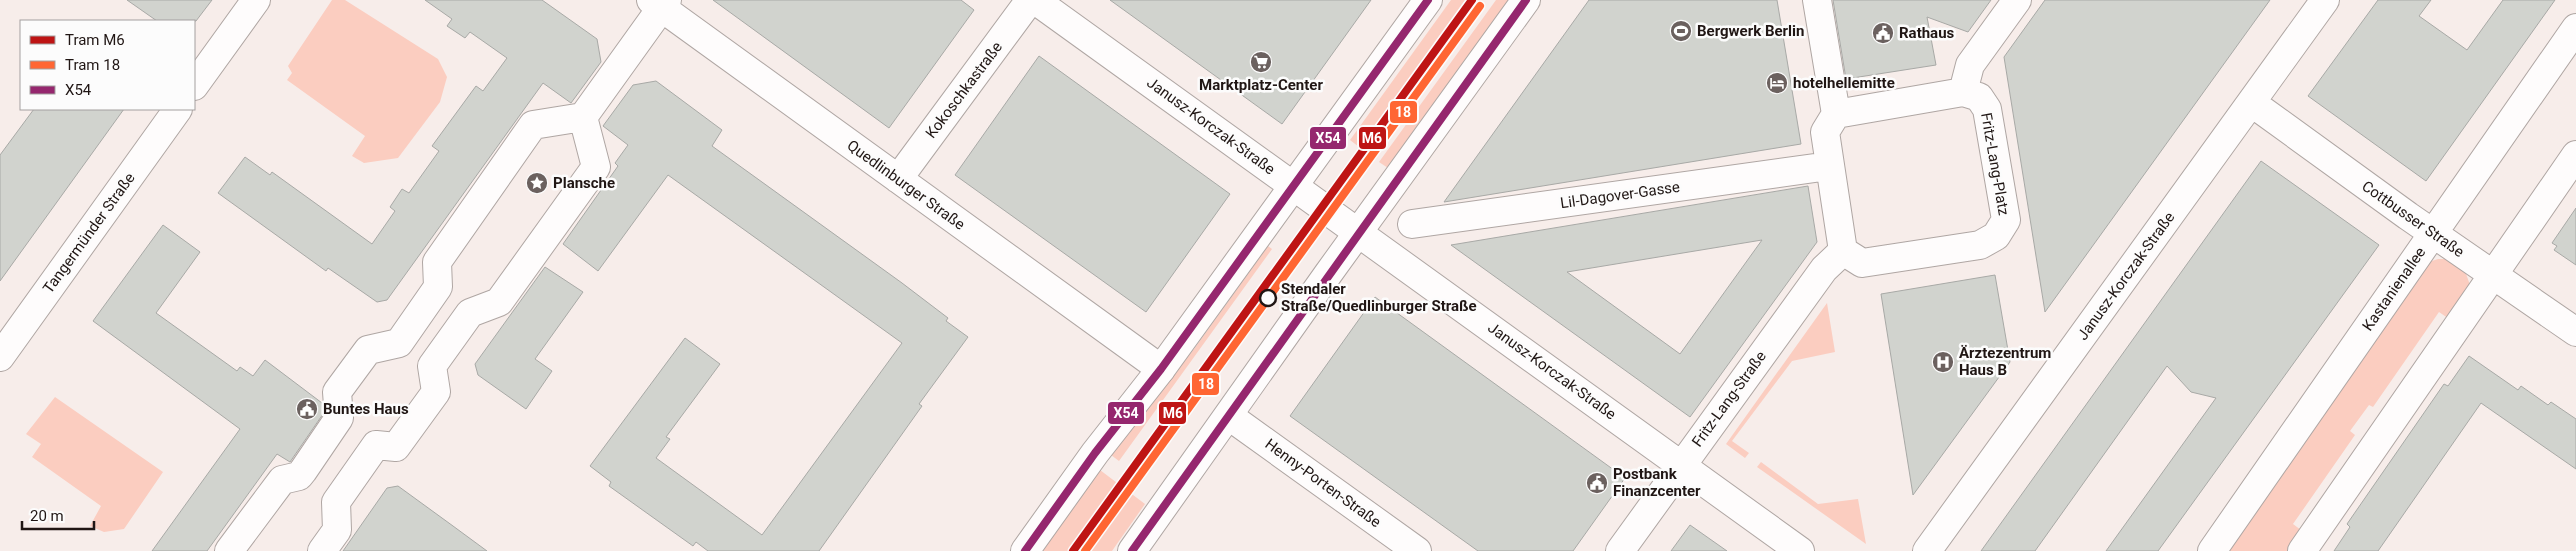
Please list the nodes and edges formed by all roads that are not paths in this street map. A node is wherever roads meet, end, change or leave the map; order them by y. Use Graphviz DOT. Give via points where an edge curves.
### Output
graph roads {
  1 [pos="256,0"];
  2 [pos="1030,0"];
  3 [pos="1035,0"];
  4 [pos="1428,0"];
  5 [pos="1526,0"];
  6 [pos="1816,0"];
  7 [pos="2017,0"];
  8 [pos="2324,0"];
  9 [pos="659,3"];
  10 [pos="2576,28"];
  11 [pos="195,85"];
  12 [pos="1963,92"];
  13 [pos="2252,103"];
  14 [pos="177,110"];
  15 [pos="1836,114"];
  16 [pos="583,117"];
  17 [pos="2576,154"];
  18 [pos="1829,166"];
  19 [pos="898,179"];
  20 [pos="1294,186"];
  21 [pos="1412,224"];
  22 [pos="1358,232"];
  23 [pos="2433,234"];
  24 [pos="1842,251"];
  25 [pos="2493,275"];
  26 [pos="2576,332"];
  27 [pos="0,357"];
  28 [pos="1161,369"];
  29 [pos="1229,416"];
  30 [pos="1682,465"];
  31 [pos="229,551"];
  32 [pos="322,551"];
  33 [pos="1025,551"];
  34 [pos="1132,551"];
  35 [pos="1417,551"];
  36 [pos="1620,551"];
  37 [pos="1800,551"];
  38 [pos="1927,551"];
  39 [pos="2212,551"];
  40 [pos="2302,551"];
  1 -- 11 [label="street"];
  2 -- 19 [label="street, Kokoschkastraße"];
  3 -- 20 [label="street, Janusz-Korczak-Straße"];
  4 -- 20 [label="street"];
  5 -- 22 [label="street"];
  6 -- 15 [label="street"];
  7 -- 12 [label="street" via="1970,65"];
  8 -- 13 [label="street, Janusz-Korczak-Straße"];
  9 -- 16 [label="street"];
  9 -- 19 [label="street, Quedlinburger Straße"];
  10 -- 23 [label="street, Kastanienallee"];
  12 -- 15 [label="street"];
  12 -- 24 [label="street, Fritz-Lang-Platz" via="1979,97 1987,109 2006,220 1996,236 1980,245 1862,263"];
  13 -- 23 [label="street, Cottbusser Straße"];
  13 -- 38 [label="street, Janusz-Korczak-Straße"];
  14 -- 27 [label="street, Tangermünder Straße"];
  15 -- 18 [label="street" via="1825,132"];
  16 -- 31 [label="street" via="533,125 437,262 438,287 399,343 368,350 337,392 339,418 303,471 299,476 282,480"];
  16 -- 32 [label="street" via="596,168 499,302 470,313 432,366 436,392 396,447 376,445 336,502 337,530"];
  17 -- 25 [label="street"];
  18 -- 21 [label="street, Lil-Dagover-Gasse"];
  18 -- 24 [label="street"];
  19 -- 28 [label="street, Quedlinburger Straße"];
  20 -- 22 [label="street, Janusz-Korczak-Straße"];
  20 -- 28 [label="street"];
  22 -- 29 [label="street"];
  22 -- 30 [label="street, Janusz-Korczak-Straße"];
  23 -- 25 [label="street, Cottbusser Straße"];
  23 -- 39 [label="street, Kastanienallee"];
  24 -- 30 [label="street, Fritz-Lang-Straße" via="1824,269"];
  25 -- 26 [label="street, Cottbusser Straße"];
  25 -- 40 [label="street"];
  28 -- 33 [label="street" via="1095,453"];
  29 -- 34 [label="street"];
  29 -- 35 [label="street, Henny-Porten-Straße"];
  30 -- 36 [label="street, Fritz-Lang-Straße"];
  30 -- 37 [label="street, Janusz-Korczak-Straße"];
}
